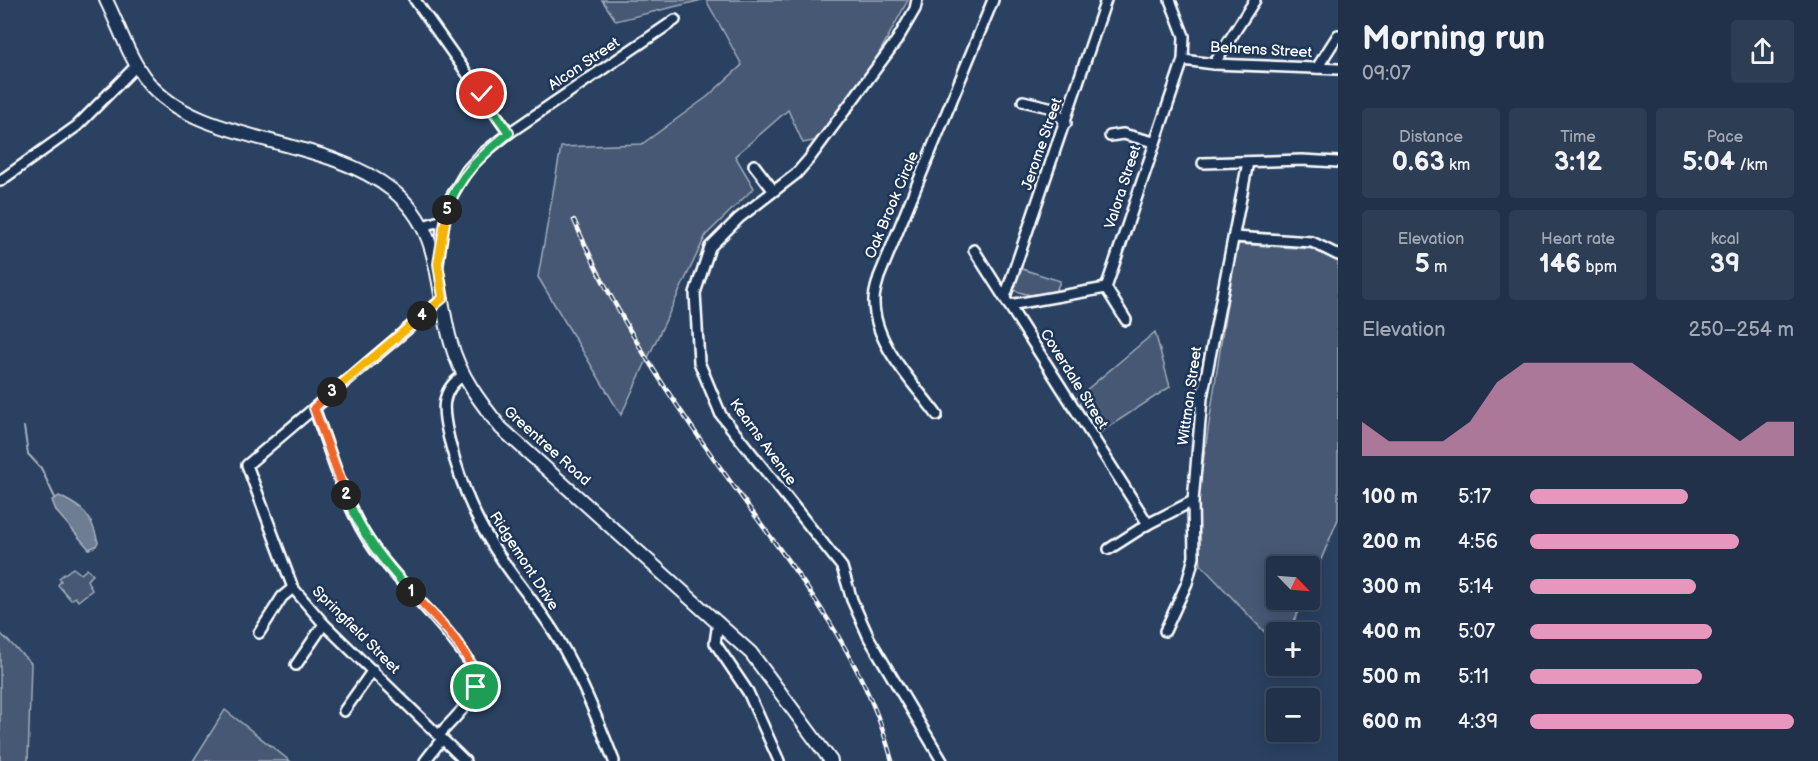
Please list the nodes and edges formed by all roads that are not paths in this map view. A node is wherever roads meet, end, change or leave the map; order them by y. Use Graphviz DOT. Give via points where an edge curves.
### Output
graph roads {
  1 [pos="106,0"];
  2 [pos="415,0"];
  3 [pos="917,0"];
  4 [pos="993,0"];
  5 [pos="1106,0"];
  6 [pos="1170,0"];
  7 [pos="1255,0"];
  8 [pos="675,20"];
  9 [pos="1338,35"];
  10 [pos="1183,60"];
  11 [pos="1214,64"];
  12 [pos="137,65"];
  13 [pos="1317,68"];
  14 [pos="1338,69"];
  15 [pos="1023,101"];
  16 [pos="1065,123"];
  17 [pos="509,133"];
  18 [pos="1110,136"];
  19 [pos="1154,142"];
  20 [pos="1248,162"];
  21 [pos="1338,162"];
  22 [pos="1203,163"];
  23 [pos="754,165"];
  24 [pos="0,181"];
  25 [pos="773,190"];
  26 [pos="443,220"];
  27 [pos="423,226"];
  28 [pos="1234,237"];
  29 [pos="974,250"];
  30 [pos="1338,255"];
  31 [pos="438,264"];
  32 [pos="1106,288"];
  33 [pos="443,298"];
  34 [pos="1007,301"];
  35 [pos="1126,320"];
  36 [pos="464,375"];
  37 [pos="314,408"];
  38 [pos="937,415"];
  39 [pos="1193,501"];
  40 [pos="1148,524"];
  41 [pos="1109,549"];
  42 [pos="293,588"];
  43 [pos="718,622"];
  44 [pos="324,624"];
  45 [pos="1165,631"];
  46 [pos="259,633"];
  47 [pos="296,665"];
  48 [pos="373,670"];
  49 [pos="344,711"];
  50 [pos="441,737"];
  51 [pos="425,761"];
  52 [pos="465,761"];
  53 [pos="614,761"];
  54 [pos="779,761"];
  55 [pos="831,761"];
  56 [pos="942,761"];
  1 -- 12 [label="main road, Greentree Road"];
  2 -- 17 [label="street"];
  3 -- 25 [label="street, Kearns Avenue" via="897,40 809,159"];
  4 -- 38 [label="street, Oak Brook Circle" via="873,299 877,326 888,348"];
  5 -- 16 [label="street, Jerome Street"];
  6 -- 10 [label="street" via="1184,36"];
  7 -- 11 [label="street"];
  8 -- 17 [label="street, Alcon Street"];
  9 -- 13 [label="street"];
  10 -- 11 [label="street, Behrens Street"];
  10 -- 19 [label="street, Valora Street"];
  11 -- 13 [label="street, Behrens Street"];
  12 -- 24 [label="street" via="77,126"];
  12 -- 27 [label="main road, Greentree Road" via="162,97 178,109 203,120 339,159 366,172 394,191"];
  13 -- 14 [label="street, Behrens Street"];
  15 -- 16 [label="street" via="1053,108"];
  16 -- 34 [label="street, Jerome Street"];
  17 -- 26 [label="street, Alcon Street" via="467,170"];
  18 -- 19 [label="street" via="1123,134"];
  19 -- 32 [label="street, Valora Street"];
  20 -- 21 [label="street"];
  20 -- 22 [label="street"];
  20 -- 28 [label="street, Wittman Street"];
  23 -- 25 [label="street"];
  25 -- 56 [label="street, Kearns Avenue" via="710,247 695,293 699,362 721,415 842,567 869,638"];
  26 -- 27 [label="street"];
  26 -- 31 [label="street, Alcon Street"];
  27 -- 31 [label="main road, Greentree Road"];
  28 -- 30 [label="street" via="1312,242"];
  28 -- 39 [label="street, Wittman Street" via="1202,398"];
  29 -- 34 [label="street, Coverdale Street"];
  31 -- 33 [label="main road, Greentree Road"];
  32 -- 34 [label="street"];
  32 -- 35 [label="street"];
  33 -- 36 [label="main road, Greentree Road" via="451,343"];
  33 -- 37 [label="street"];
  34 -- 40 [label="street, Coverdale Street"];
  36 -- 43 [label="main road, Greentree Road" via="501,428"];
  36 -- 53 [label="street, Ridgemont Drive" via="452,382 445,395 445,423 459,480 487,537 556,636 585,687"];
  37 -- 42 [label="street, Springfield Street" via="247,465"];
  37 -- 50 [label="street" via="353,514 365,535 439,621 476,675 471,697"];
  39 -- 40 [label="street"];
  39 -- 45 [label="street, Wittman Street" via="1194,557"];
  40 -- 41 [label="street"];
  42 -- 44 [label="street, Springfield Street"];
  42 -- 46 [label="street" via="282,597"];
  43 -- 54 [label="street" via="716,643 748,692"];
  43 -- 55 [label="main road, Greentree Road" via="751,653"];
  44 -- 47 [label="street"];
  44 -- 48 [label="street, Springfield Street"];
  48 -- 49 [label="street"];
  48 -- 50 [label="street, Springfield Street"];
  50 -- 51 [label="street"];
  50 -- 52 [label="street, Springfield Street"];
}
